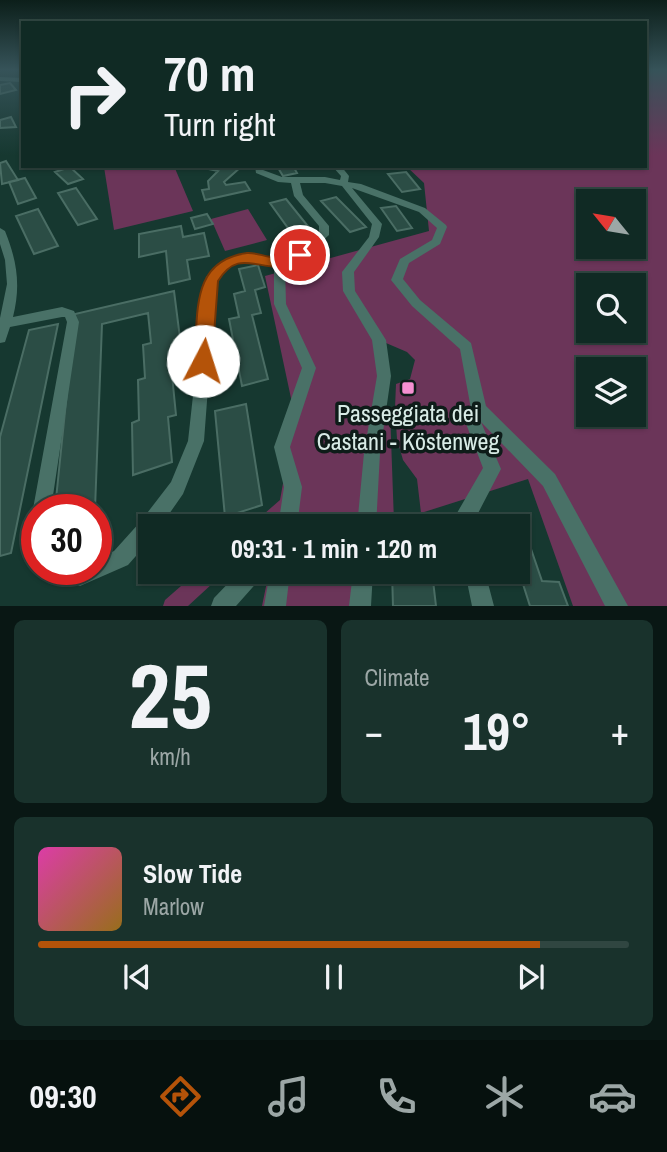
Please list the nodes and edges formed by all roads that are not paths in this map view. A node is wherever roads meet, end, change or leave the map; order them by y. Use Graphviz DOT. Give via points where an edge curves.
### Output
graph roads {
  1 [pos="260,168"];
  2 [pos="338,168"];
  3 [pos="295,181"];
  4 [pos="344,183"];
  5 [pos="0,231"];
  6 [pos="279,262"];
  7 [pos="2,330"];
  8 [pos="479,408"];
  9 [pos="45,494"];
  10 [pos="289,514"];
  11 [pos="367,514"];
  12 [pos="467,514"];
  13 [pos="112,561"];
  14 [pos="242,584"];
  15 [pos="278,584"];
  16 [pos="362,584"];
  17 [pos="478,584"];
  18 [pos="222,606"];
  19 [pos="275,606"];
  20 [pos="360,606"];
  21 [pos="483,606"];
  22 [pos="617,606"];
  1 -- 3 [label="street" via="267,177"];
  2 -- 4 [label="street" via="345,176"];
  3 -- 4 [label="street"];
  3 -- 6 [label="street" via="299,196 324,226 324,235 300,255"];
  4 -- 8 [label="street" via="422,210 442,227 436,242 404,261 397,280 466,347"];
  4 -- 11 [label="street" via="377,224 374,237 348,272 349,291 379,340 384,376"];
  5 -- 7 [label="street" via="15,283"];
  6 -- 10 [label="street" via="280,304 309,368 282,447 293,487"];
  6 -- 13 [label="street" via="250,257 228,261 210,280 196,441 177,488 148,528 121,558"];
  7 -- 9 [label="street" via="62,312 70,314 73,322"];
  8 -- 12 [label="street" via="473,421 492,469"];
  8 -- 22 [label="street" via="549,480"];
  14 -- 18 [label="street"];
  15 -- 19 [label="street"];
  16 -- 20 [label="street"];
  17 -- 21 [label="street"];
}
